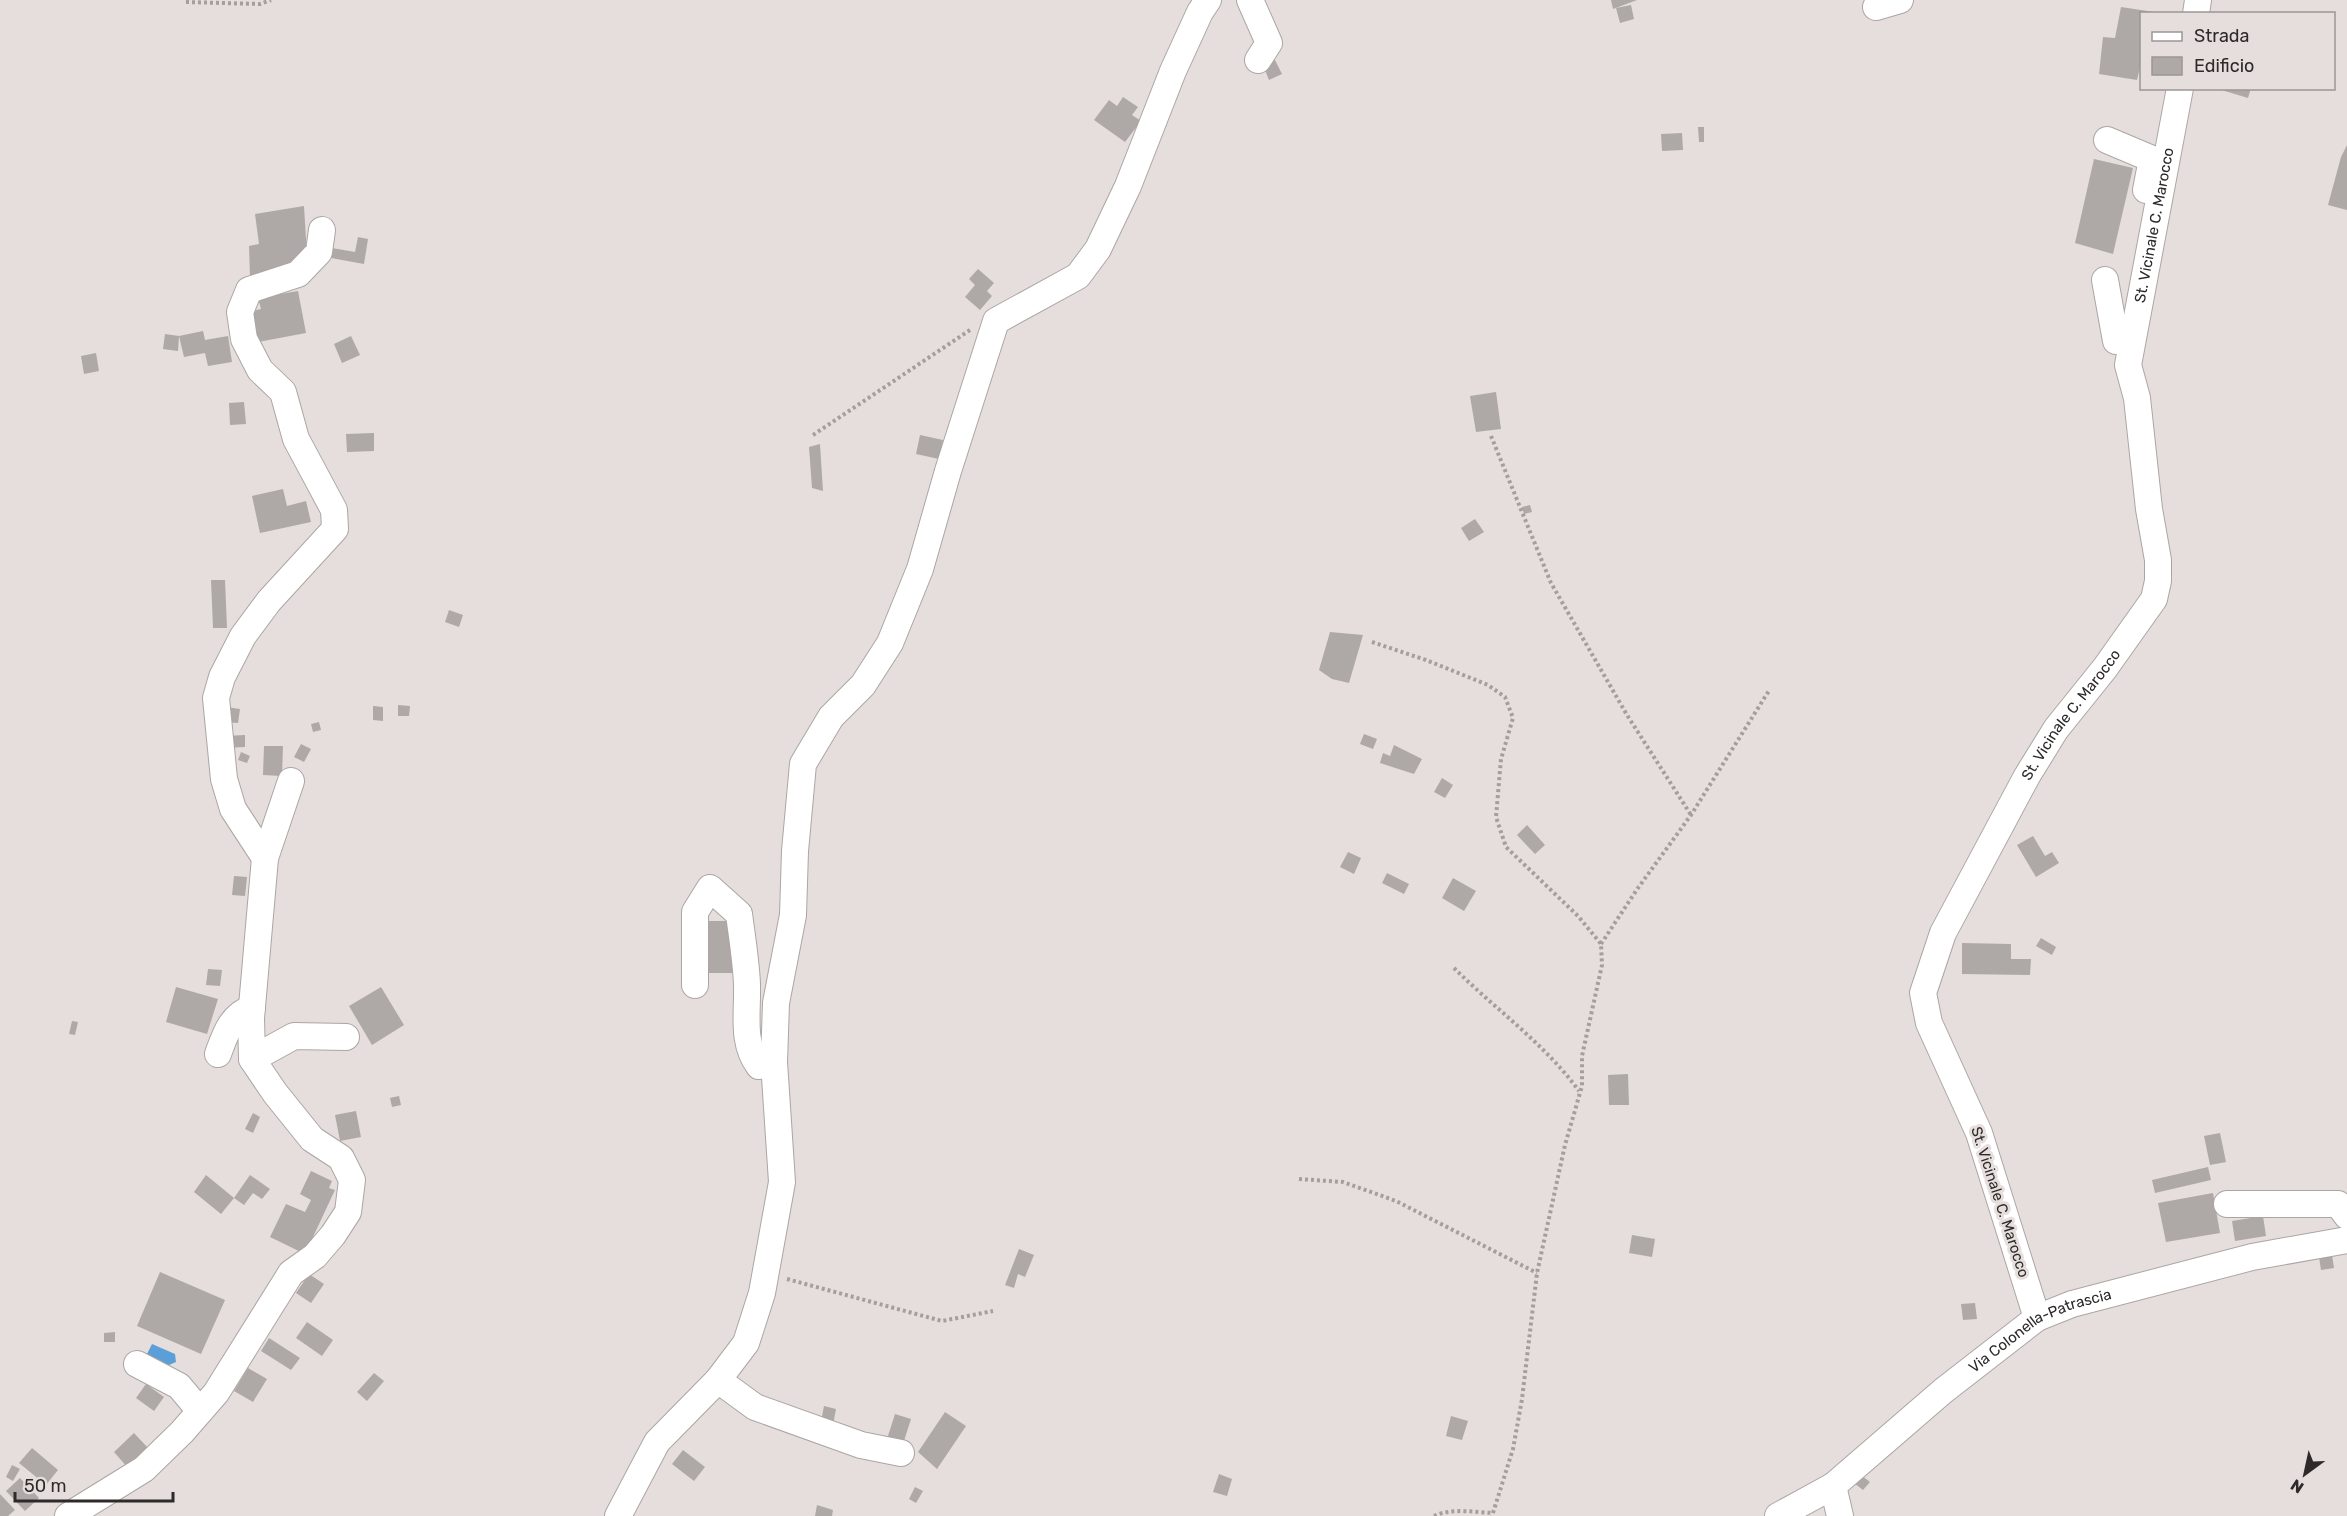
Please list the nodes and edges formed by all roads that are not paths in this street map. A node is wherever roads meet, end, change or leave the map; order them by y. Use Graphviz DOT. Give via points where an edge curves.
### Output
graph roads {
  1 [pos="1208,0"];
  2 [pos="1250,0"];
  3 [pos="1258,60"];
  4 [pos="2180,90"];
  5 [pos="2107,140"];
  6 [pos="322,230"];
  7 [pos="2105,280"];
  8 [pos="2116,341"];
  9 [pos="2128,365"];
  10 [pos="291,781"];
  11 [pos="265,858"];
  12 [pos="694,985"];
  13 [pos="252,1008"];
  14 [pos="346,1037"];
  15 [pos="218,1054"];
  16 [pos="252,1059"];
  17 [pos="774,1062"];
  18 [pos="2227,1204"];
  19 [pos="2347,1216"];
  20 [pos="2345,1244"];
  21 [pos="2037,1318"];
  22 [pos="137,1364"];
  23 [pos="718,1380"];
  24 [pos="200,1411"];
  25 [pos="901,1453"];
  26 [pos="1833,1485"];
  27 [pos="68,1516"];
  28 [pos="618,1516"];
  29 [pos="1778,1516"];
  30 [pos="1840,1516"];
  1 -- 17 [label="street" via="1173,71 1128,186 1098,249 1078,276 996,321 921,569 890,643 863,685 831,717 803,764 793,915 776,1003"];
  2 -- 3 [label="street" via="1269,43"];
  4 -- 9 [label="street, St. Vicinale C. Marocco"];
  5 -- 8 [label="street" via="2152,159"];
  6 -- 11 [label="street" via="319,252 298,274 249,290 240,312 244,339 260,370 283,392 296,439 334,510 335,529 269,601 243,636 216,698 224,779 233,809"];
  7 -- 8 [label="street"];
  8 -- 9 [label="street"];
  9 -- 21 [label="street, St. Vicinale C. Marocco" via="2137,398 2158,560 2154,599 2056,729 2027,776 1943,933 1923,993 1929,1023 1979,1133"];
  10 -- 11 [label="street"];
  11 -- 13 [label="street"];
  12 -- 17 [label="street" via="695,912 710,888 740,914 747,985 745,1021 751,1054 759,1066"];
  13 -- 15 [label="street" via="240,1012 226,1032"];
  13 -- 16 [label="street"];
  14 -- 16 [label="street" via="294,1036"];
  16 -- 24 [label="street" via="274,1094 312,1139 341,1158 352,1180 348,1212 315,1256 291,1273 250,1342"];
  17 -- 23 [label="street" via="782,1182 766,1274 746,1343"];
  18 -- 19 [label="street" via="2338,1204"];
  20 -- 21 [label="street, Via Colonella-Patrascia" via="2252,1257 2072,1304"];
  21 -- 26 [label="street, Via Colonella-Patrascia" via="1943,1391"];
  22 -- 24 [label="street" via="179,1386"];
  23 -- 25 [label="street" via="755,1407 861,1445"];
  23 -- 28 [label="street" via="657,1443"];
  24 -- 27 [label="street" via="144,1469"];
  26 -- 29 [label="street, Via Colonella-Patrascia"];
  26 -- 30 [label="street"];
}
